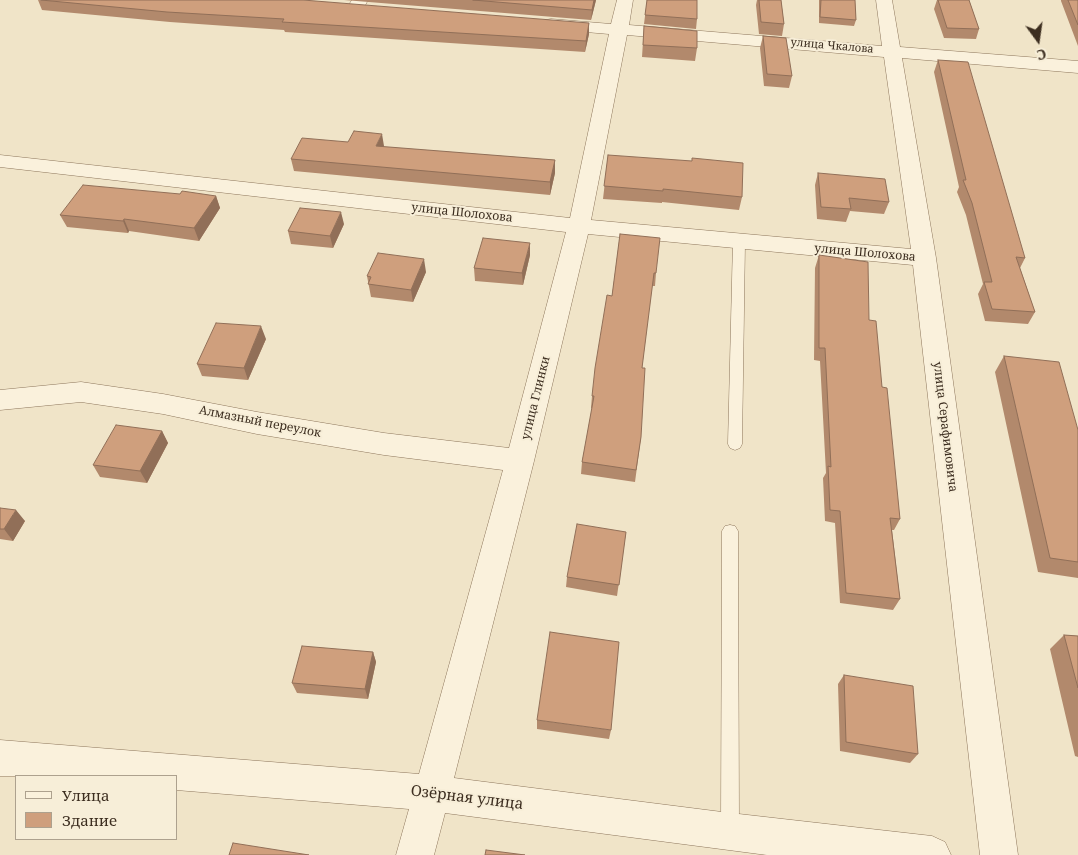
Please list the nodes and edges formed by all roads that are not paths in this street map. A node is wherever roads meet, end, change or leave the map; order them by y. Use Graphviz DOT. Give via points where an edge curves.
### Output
graph roads {
  1 [pos="625,0"];
  2 [pos="884,0"];
  3 [pos="358,4"];
  4 [pos="336,7"];
  5 [pos="375,10"];
  6 [pos="532,22"];
  7 [pos="620,29"];
  8 [pos="891,51"];
  9 [pos="1078,67"];
  10 [pos="0,161"];
  11 [pos="579,226"];
  12 [pos="738,241"];
  13 [pos="924,258"];
  14 [pos="0,400"];
  15 [pos="735,444"];
  16 [pos="520,461"];
  17 [pos="730,531"];
  18 [pos="0,758"];
  19 [pos="432,793"];
  20 [pos="730,832"];
  21 [pos="415,855"];
  22 [pos="932,855"];
  23 [pos="999,855"];
  1 -- 7 [label="street, улица Глинки"];
  2 -- 8 [label="street, улица Серафимовича"];
  3 -- 4 [label="street"];
  3 -- 5 [label="street"];
  6 -- 7 [label="street, улица Чкалова"];
  7 -- 8 [label="street, улица Чкалова"];
  7 -- 11 [label="street, улица Глинки"];
  8 -- 9 [label="street, улица Чкалова"];
  8 -- 13 [label="street, улица Серафимовича"];
  10 -- 11 [label="street, улица Шолохова"];
  11 -- 12 [label="street, улица Шолохова"];
  11 -- 16 [label="street, улица Глинки"];
  12 -- 13 [label="street, улица Шолохова"];
  12 -- 15 [label="lane"];
  13 -- 23 [label="street, улица Серафимовича"];
  14 -- 16 [label="street, Алмазный переулок" via="81,392 384,444"];
  16 -- 19 [label="street, улица Глинки"];
  17 -- 20 [label="lane"];
  18 -- 19 [label="street, Озёрная улица"];
  19 -- 20 [label="street, Озёрная улица"];
  19 -- 21 [label="street, улица Глинки"];
  20 -- 22 [label="street, Озёрная улица"];
}
